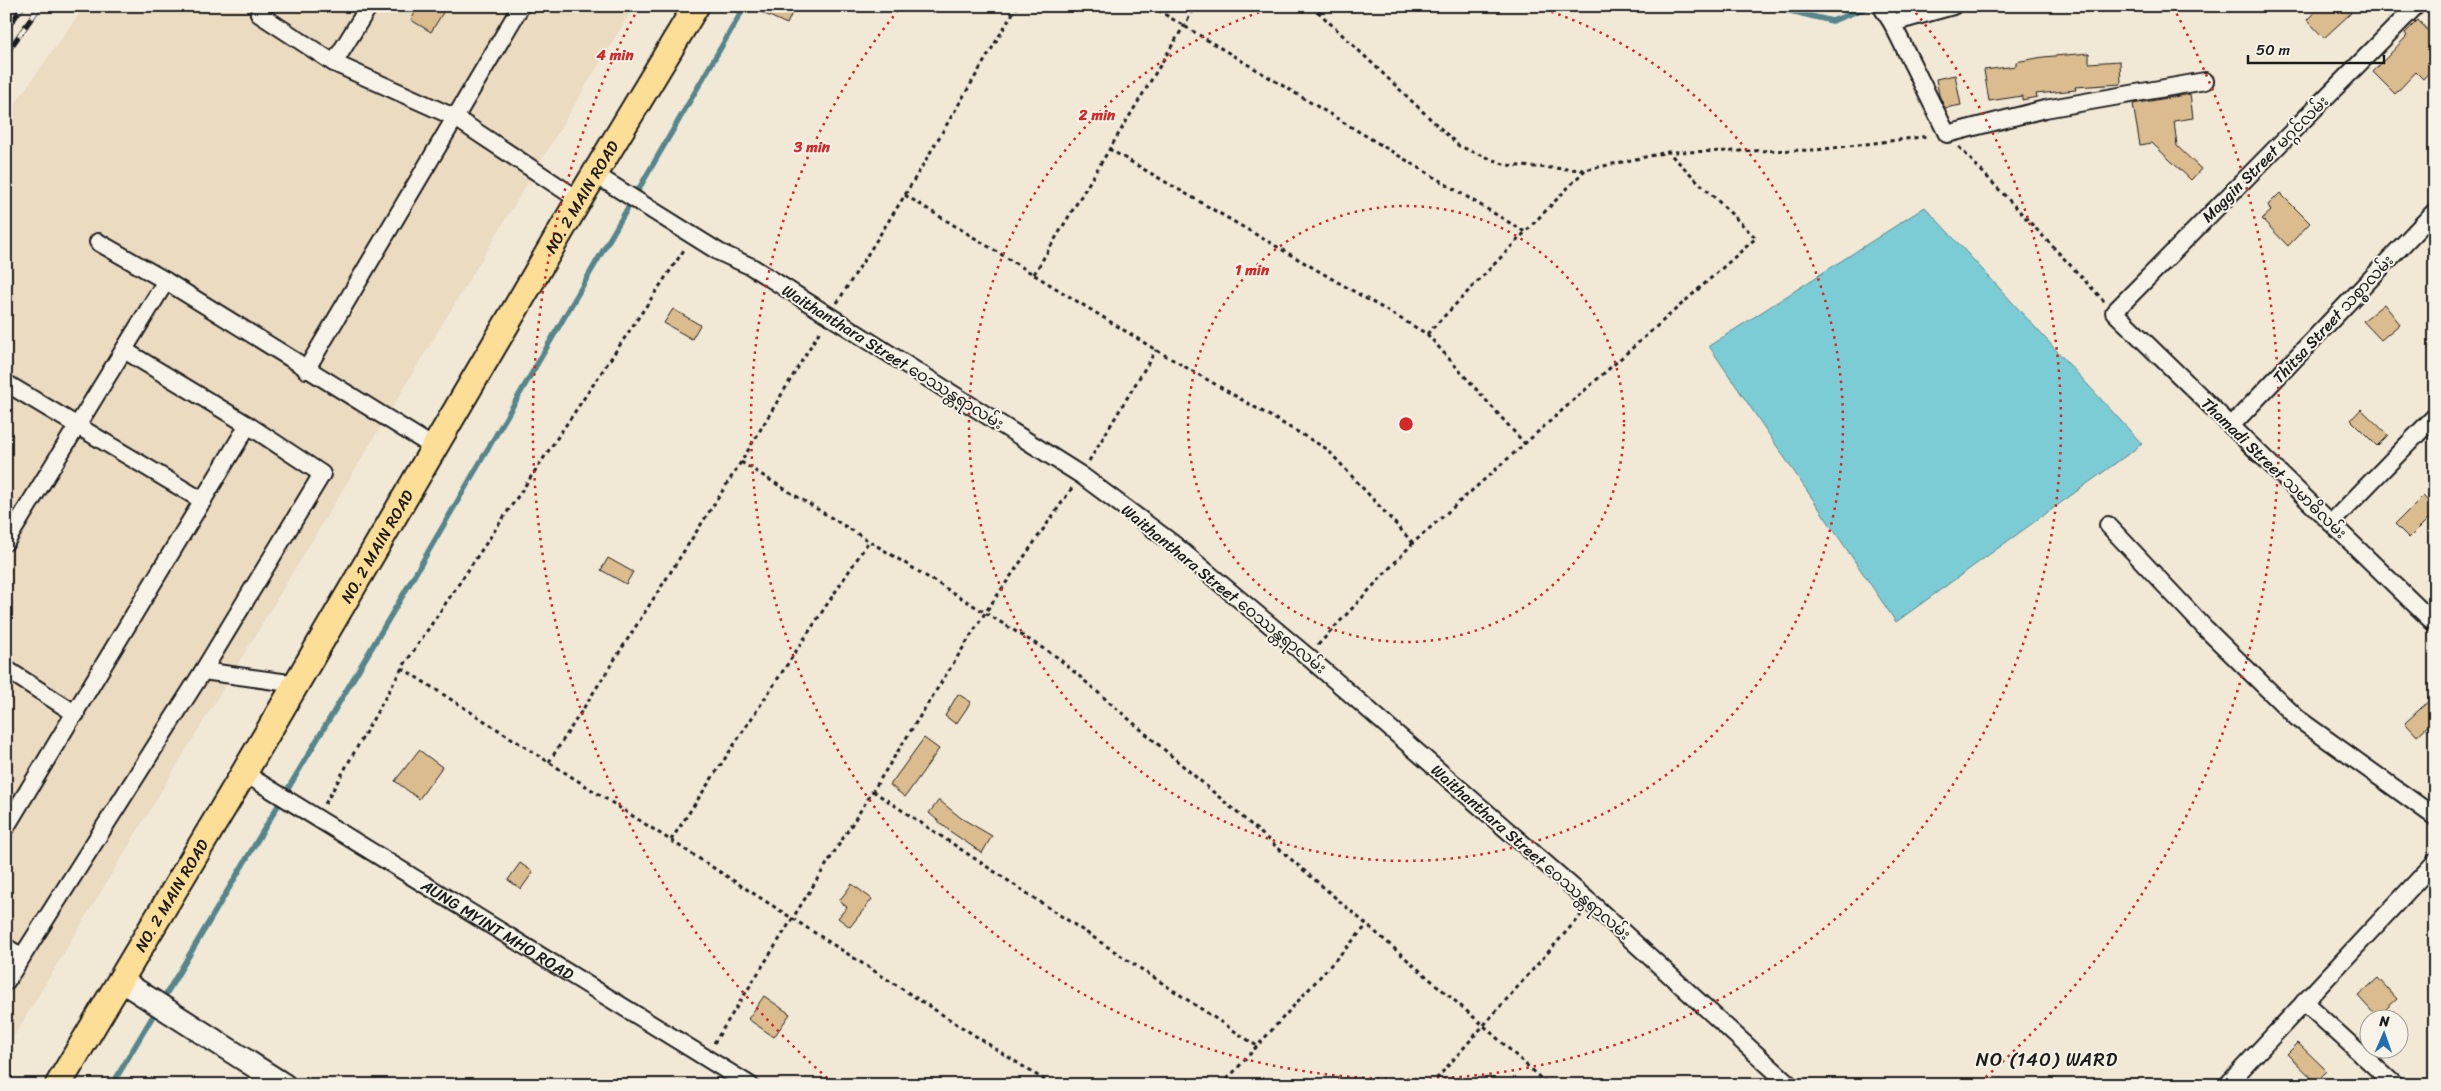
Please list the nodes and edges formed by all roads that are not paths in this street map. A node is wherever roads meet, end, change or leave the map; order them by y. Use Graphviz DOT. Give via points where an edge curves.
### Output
graph roads {
  1 [pos="369,6"];
  2 [pos="521,6"];
  3 [pos="696,6"];
  4 [pos="1881,6"];
  5 [pos="1953,6"];
  6 [pos="2416,6"];
  7 [pos="259,14"];
  8 [pos="1892,23"];
  9 [pos="334,63"];
  10 [pos="2205,81"];
  11 [pos="454,117"];
  12 [pos="596,175"];
  13 [pos="580,200"];
  14 [pos="2435,211"];
  15 [pos="98,242"];
  16 [pos="166,281"];
  17 [pos="2114,312"];
  18 [pos="124,350"];
  19 [pos="306,370"];
  20 [pos="6,383"];
  21 [pos="2435,416"];
  22 [pos="78,425"];
  23 [pos="248,425"];
  24 [pos="2232,426"];
  25 [pos="435,448"];
  26 [pos="203,501"];
  27 [pos="2331,523"];
  28 [pos="2108,525"];
  29 [pos="6,542"];
  30 [pos="2435,624"];
  31 [pos="6,669"];
  32 [pos="203,671"];
  33 [pos="296,684"];
  34 [pos="76,714"];
  35 [pos="244,773"];
  36 [pos="2435,817"];
  37 [pos="6,827"];
  38 [pos="2435,862"];
  39 [pos="6,947"];
  40 [pos="22,957"];
  41 [pos="120,980"];
  42 [pos="6,982"];
  43 [pos="2304,1002"];
  44 [pos="58,1085"];
  45 [pos="284,1085"];
  46 [pos="750,1085"];
  47 [pos="1790,1085"];
  48 [pos="2227,1085"];
  49 [pos="2395,1085"];
  1 -- 9 [label="street"];
  2 -- 11 [label="street"];
  3 -- 12 [label="main road, NO. 2 MAIN ROAD"];
  4 -- 8 [label="street"];
  5 -- 8 [label="street"];
  6 -- 17 [label="street, Maggin Street မဂ္ဂင်လမ်း"];
  7 -- 9 [label="street"];
  8 -- 10 [label="street" via="1947,134 2045,109"];
  9 -- 11 [label="street"];
  11 -- 13 [label="street"];
  11 -- 19 [label="street"];
  12 -- 13 [label="main road, NO. 2 MAIN ROAD"];
  12 -- 47 [label="street, Waithanthara Street ဝေဿန္တရာလမ်း" via="719,252 752,267 1081,475 1171,542 1591,903"];
  13 -- 25 [label="main road, NO. 2 MAIN ROAD"];
  14 -- 24 [label="street, Thitsa Street သစ္စာလမ်း"];
  15 -- 16 [label="street"];
  16 -- 18 [label="street"];
  16 -- 19 [label="street"];
  17 -- 24 [label="street, Thamadi Street သမာဓိလမ်း"];
  18 -- 22 [label="street"];
  18 -- 23 [label="street"];
  19 -- 25 [label="street"];
  20 -- 22 [label="street"];
  21 -- 27 [label="street"];
  22 -- 26 [label="street"];
  22 -- 29 [label="street"];
  23 -- 26 [label="street"];
  23 -- 32 [label="street" via="322,474"];
  24 -- 27 [label="street, Thamadi Street သမာဓိလမ်း"];
  25 -- 33 [label="main road, NO. 2 MAIN ROAD"];
  26 -- 34 [label="street"];
  27 -- 30 [label="street, Thamadi Street သမာဓိလမ်း"];
  28 -- 36 [label="street" via="2205,628 2298,718"];
  31 -- 34 [label="street"];
  32 -- 33 [label="street"];
  32 -- 40 [label="street"];
  33 -- 35 [label="main road, NO. 2 MAIN ROAD"];
  34 -- 37 [label="street"];
  35 -- 41 [label="main road, NO. 2 MAIN ROAD"];
  35 -- 46 [label="street, AUNG MYINT MHO ROAD"];
  38 -- 43 [label="street"];
  39 -- 40 [label="street"];
  40 -- 42 [label="street"];
  41 -- 44 [label="main road, NO. 2 MAIN ROAD"];
  41 -- 45 [label="street"];
  43 -- 48 [label="street"];
  43 -- 49 [label="street"];
}
